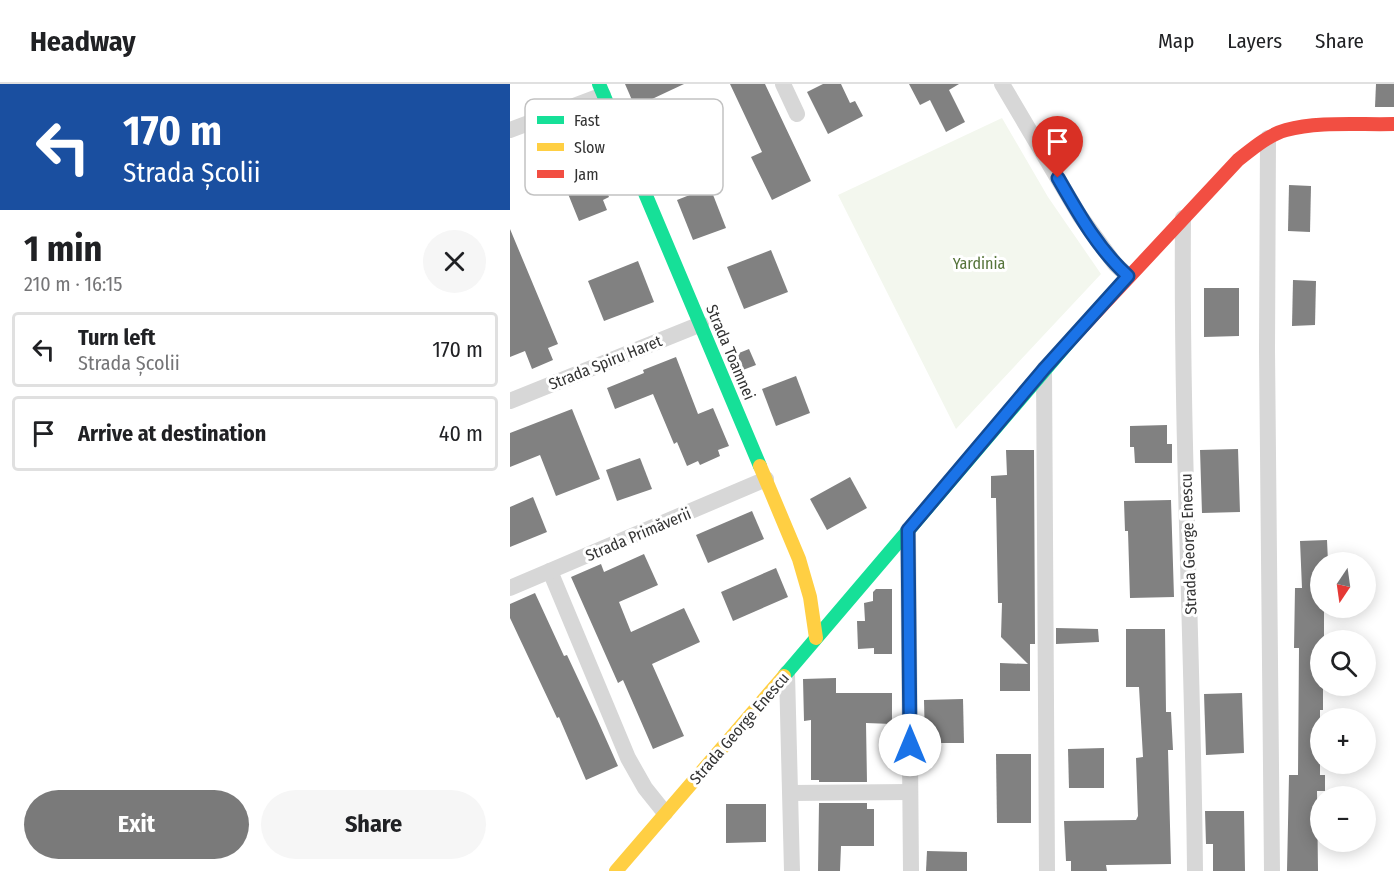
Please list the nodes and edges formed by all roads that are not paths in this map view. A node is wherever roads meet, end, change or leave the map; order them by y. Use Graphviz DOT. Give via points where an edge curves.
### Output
graph roads {
  1 [pos="783,84"];
  2 [pos="1002,84"];
  3 [pos="601,89"];
  4 [pos="579,99"];
  5 [pos="797,114"];
  6 [pos="525,123"];
  7 [pos="1394,124"];
  8 [pos="510,130"];
  9 [pos="1268,138"];
  10 [pos="646,195"];
  11 [pos="1184,218"];
  12 [pos="1128,276"];
  13 [pos="701,324"];
  14 [pos="1044,369"];
  15 [pos="510,401"];
  16 [pos="766,479"];
  17 [pos="908,530"];
  18 [pos="549,571"];
  19 [pos="510,588"];
  20 [pos="816,638"];
  21 [pos="787,673"];
  22 [pos="910,792"];
  23 [pos="791,793"];
  24 [pos="665,813"];
  25 [pos="616,871"];
  26 [pos="792,871"];
  27 [pos="911,871"];
  28 [pos="1047,871"];
  29 [pos="1195,871"];
  30 [pos="1272,871"];
  1 -- 5 [label="street"];
  2 -- 12 [label="street" via="1080,216 1108,256"];
  3 -- 4 [label="street"];
  6 -- 8 [label="street"];
  7 -- 9 [label="street, Strada George Enescu" via="1300,127"];
  9 -- 11 [label="street, Strada George Enescu" via="1238,160"];
  9 -- 30 [label="street"];
  10 -- 13 [label="street, Strada Toamnei"];
  11 -- 12 [label="street, Strada George Enescu"];
  11 -- 29 [label="street, Strada George Enescu"];
  12 -- 14 [label="street, Strada George Enescu"];
  13 -- 15 [label="street, Strada Spiru Haret"];
  13 -- 16 [label="street, Strada Toamnei"];
  14 -- 17 [label="street, Strada George Enescu"];
  14 -- 28 [label="street"];
  16 -- 18 [label="street, Strada Primăverii"];
  16 -- 20 [label="street, Strada Toamnei" via="805,578"];
  17 -- 20 [label="street, Strada George Enescu"];
  17 -- 22 [label="street"];
  18 -- 19 [label="street, Strada Primăverii"];
  18 -- 24 [label="street" via="628,758"];
  20 -- 21 [label="street, Strada George Enescu"];
  21 -- 23 [label="street"];
  21 -- 24 [label="street, Strada George Enescu"];
  22 -- 23 [label="street"];
  22 -- 27 [label="street"];
  23 -- 26 [label="street"];
  24 -- 25 [label="street, Strada George Enescu"];
}
